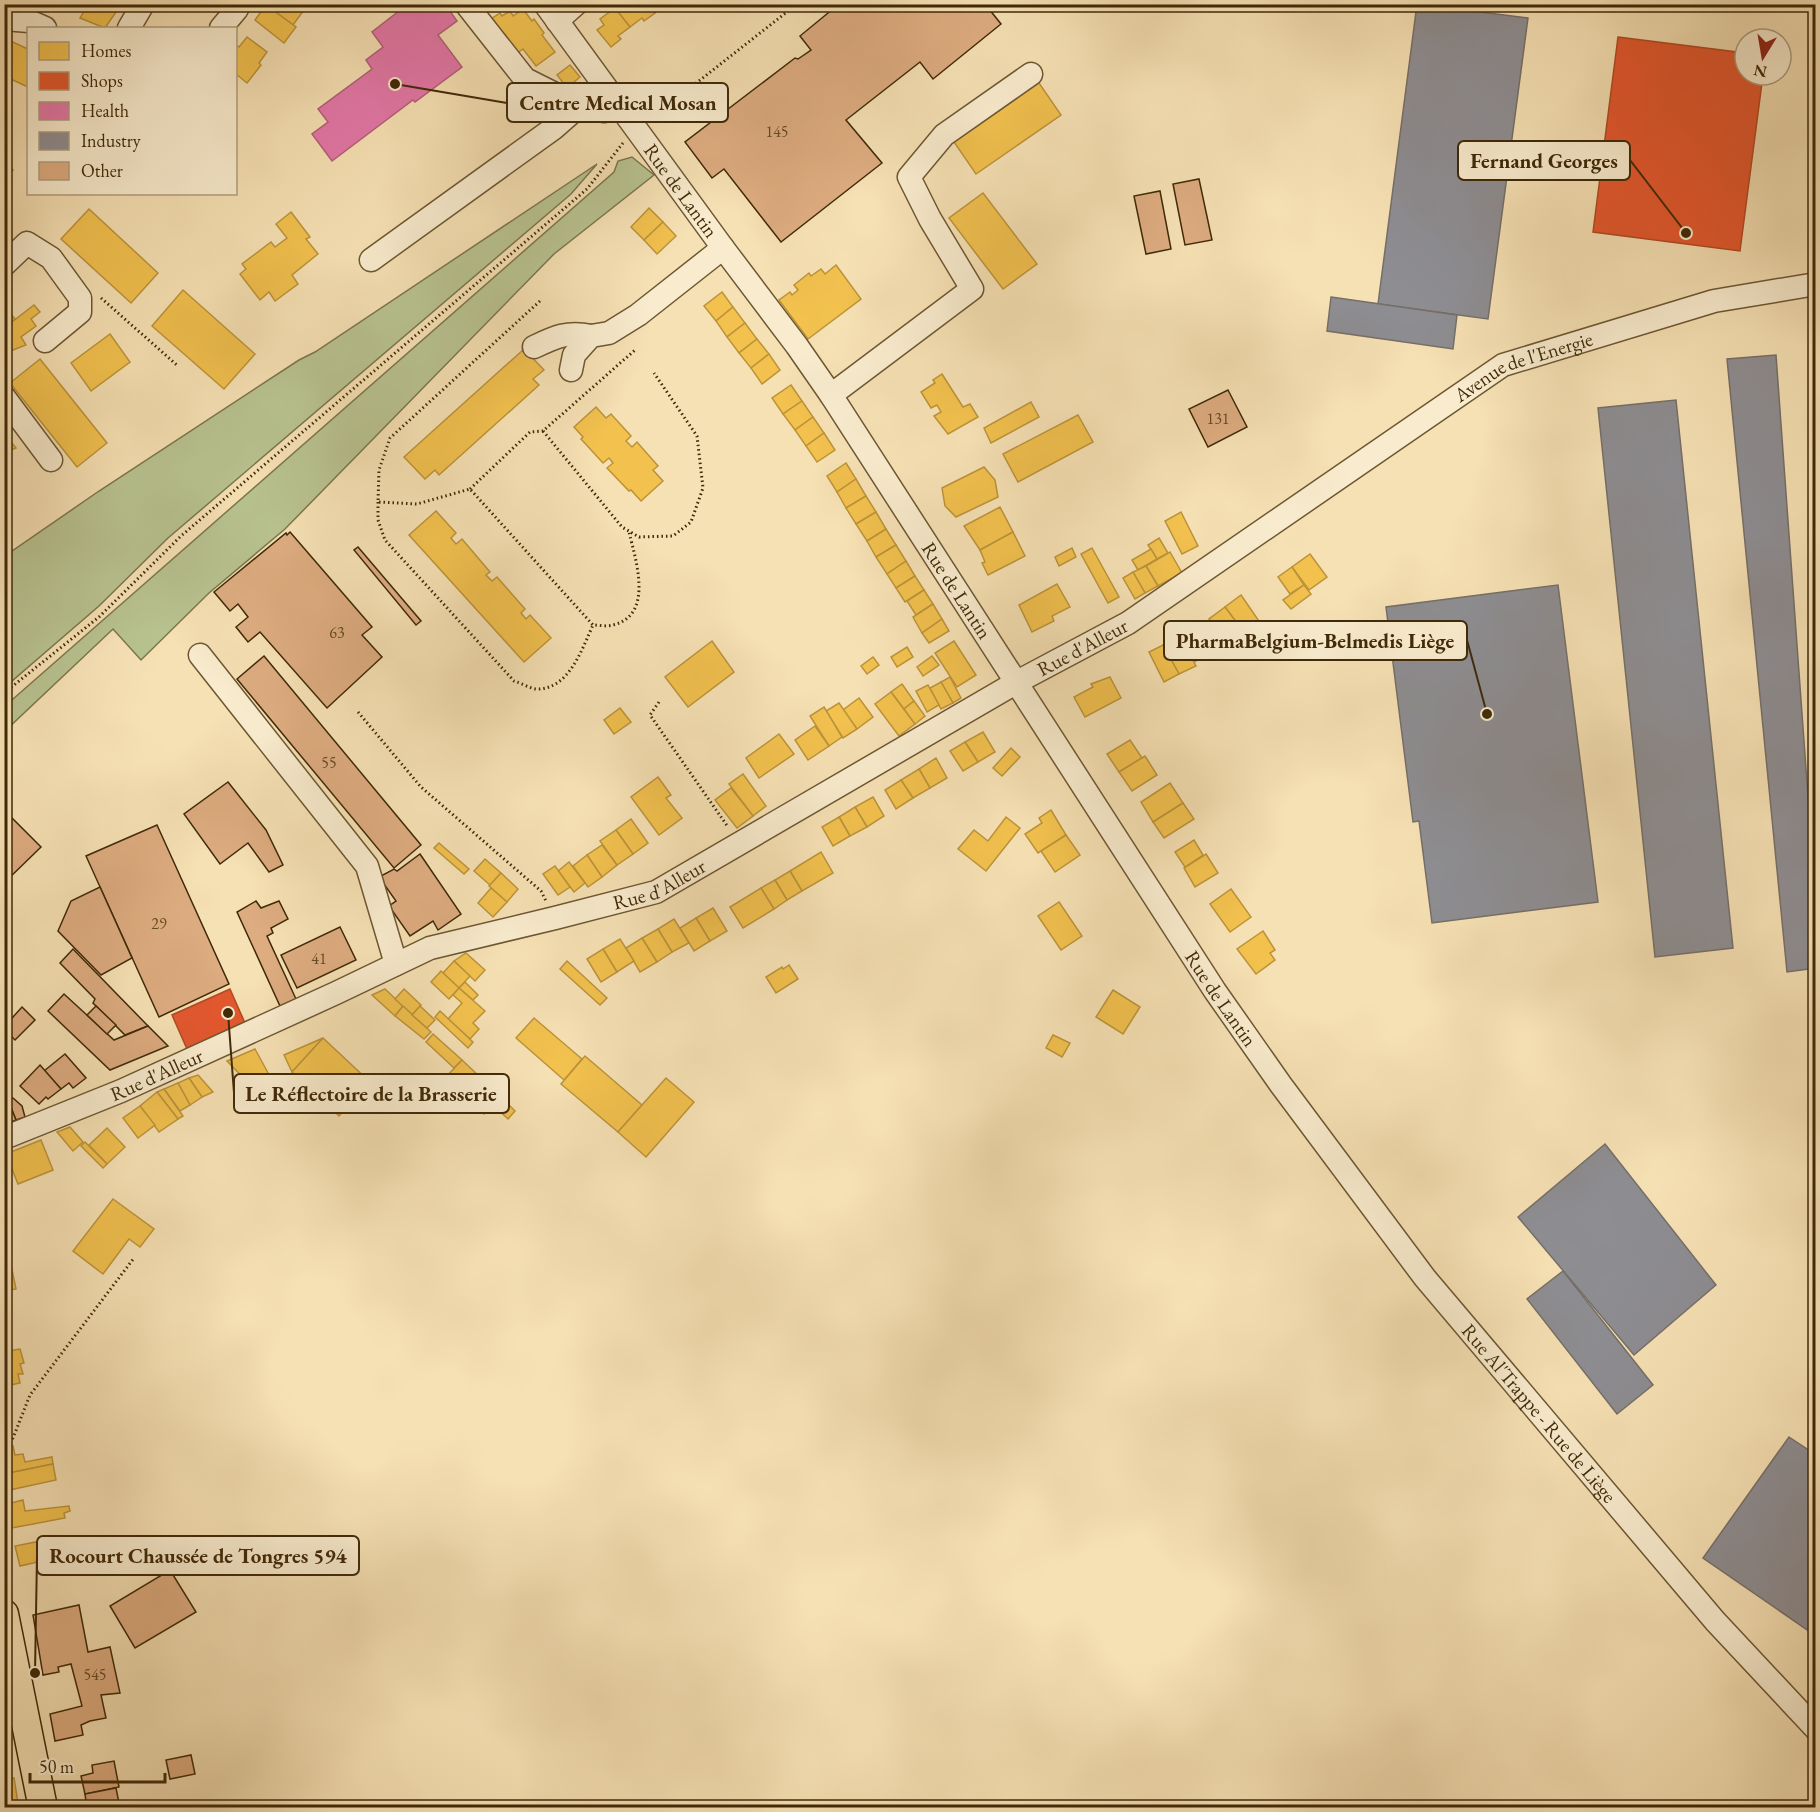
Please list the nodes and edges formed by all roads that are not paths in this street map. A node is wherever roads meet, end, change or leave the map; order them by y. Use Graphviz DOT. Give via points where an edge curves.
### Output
graph roads {
  1 [pos="143,4"];
  2 [pos="237,4"];
  3 [pos="466,4"];
  4 [pos="576,4"];
  5 [pos="551,13"];
  6 [pos="4,19"];
  7 [pos="43,27"];
  8 [pos="130,27"];
  9 [pos="222,27"];
  10 [pos="1031,74"];
  11 [pos="579,106"];
  12 [pos="621,106"];
  13 [pos="723,248"];
  14 [pos="371,260"];
  15 [pos="4,265"];
  16 [pos="1815,284"];
  17 [pos="591,336"];
  18 [pos="45,341"];
  19 [pos="534,347"];
  20 [pos="571,370"];
  21 [pos="831,394"];
  22 [pos="4,397"];
  23 [pos="51,460"];
  24 [pos="1266,530"];
  25 [pos="200,655"];
  26 [pos="1017,682"];
  27 [pos="396,964"];
  28 [pos="1281,1084"];
  29 [pos="4,1138"];
  30 [pos="4,1614"];
  31 [pos="1815,1725"];
  32 [pos="43,1808"];
  1 -- 8 [label="street"];
  2 -- 9 [label="street"];
  3 -- 11 [label="street" via="525,79"];
  4 -- 5 [label="street"];
  5 -- 12 [label="street, Rue de Lantin"];
  6 -- 7 [label="street" via="29,21"];
  10 -- 21 [label="street" via="944,135 909,177 972,289"];
  11 -- 12 [label="street" via="604,111"];
  11 -- 14 [label="street"];
  12 -- 13 [label="street, Rue de Lantin"];
  13 -- 17 [label="street" via="638,315 609,333"];
  13 -- 21 [label="street, Rue de Lantin"];
  15 -- 18 [label="street" via="27,243 51,258 80,298 80,312"];
  16 -- 24 [label="street, Avenue de l'Energie" via="1714,302 1503,365"];
  17 -- 19 [label="street" via="575,333"];
  17 -- 20 [label="street" via="574,355"];
  21 -- 26 [label="street, Rue de Lantin"];
  22 -- 23 [label="street"];
  24 -- 26 [label="street, Rue d'Alleur" via="1128,623"];
  25 -- 27 [label="street" via="368,866"];
  26 -- 27 [label="street, Rue d'Alleur" via="656,892 430,948"];
  26 -- 28 [label="street, Rue de Lantin" via="1215,991"];
  27 -- 29 [label="street, Rue d'Alleur" via="121,1091"];
  28 -- 31 [label="street, Rue Al'Trappe - Rue de Liège" via="1425,1278 1715,1621"];
  30 -- 32 [label="main road"];
}
